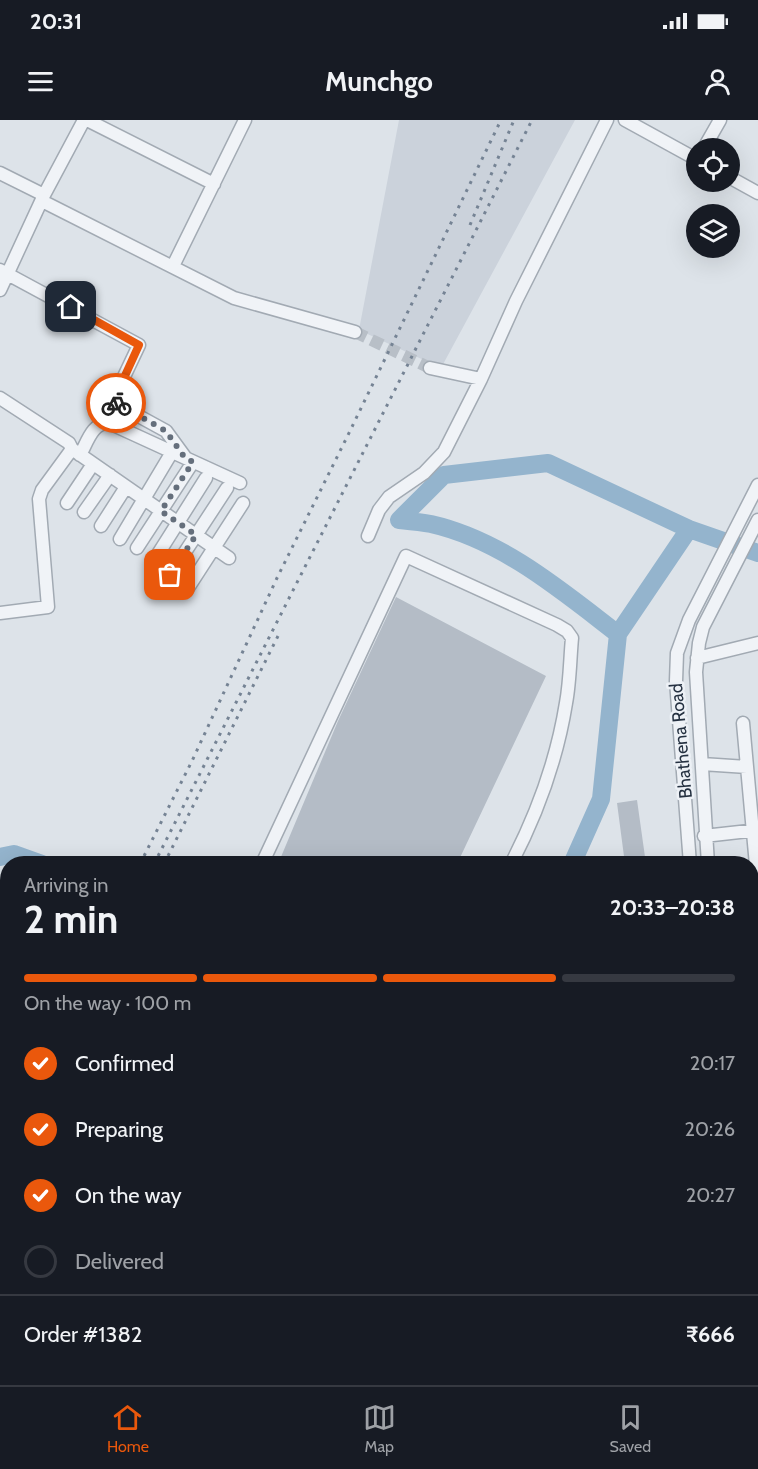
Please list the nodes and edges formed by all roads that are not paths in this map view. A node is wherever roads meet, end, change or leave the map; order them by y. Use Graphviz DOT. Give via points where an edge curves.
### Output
graph roads {
  1 [pos="86,120"];
  2 [pos="245,120"];
  3 [pos="608,120"];
  4 [pos="625,120"];
  5 [pos="720,120"];
  6 [pos="710,138"];
  7 [pos="686,154"];
  8 [pos="0,174"];
  9 [pos="740,183"];
  10 [pos="214,184"];
  11 [pos="758,193"];
  12 [pos="43,198"];
  13 [pos="173,266"];
  14 [pos="4,272"];
  15 [pos="0,290"];
  16 [pos="355,332"];
  17 [pos="430,368"];
  18 [pos="481,379"];
  19 [pos="0,398"];
  20 [pos="113,402"];
  21 [pos="102,423"];
  22 [pos="76,452"];
  23 [pos="172,452"];
  24 [pos="189,460"];
  25 [pos="93,464"];
  26 [pos="110,476"];
  27 [pos="206,478"];
  28 [pos="240,483"];
  29 [pos="758,485"];
  30 [pos="126,487"];
  31 [pos="227,488"];
  32 [pos="143,498"];
  33 [pos="67,503"];
  34 [pos="243,503"];
  35 [pos="161,511"];
  36 [pos="84,513"];
  37 [pos="758,520"];
  38 [pos="178,523"];
  39 [pos="101,526"];
  40 [pos="196,535"];
  41 [pos="368,536"];
  42 [pos="120,538"];
  43 [pos="214,547"];
  44 [pos="137,548"];
  45 [pos="229,558"];
  46 [pos="153,562"];
  47 [pos="170,575"];
  48 [pos="188,588"];
  49 [pos="0,613"];
  50 [pos="758,643"];
  51 [pos="697,658"];
  52 [pos="743,723"];
  53 [pos="752,747"];
  54 [pos="702,764"];
  55 [pos="751,771"];
  56 [pos="754,803"];
  57 [pos="755,830"];
  58 [pos="704,836"];
  59 [pos="266,856"];
  60 [pos="514,856"];
  61 [pos="689,856"];
  62 [pos="707,856"];
  63 [pos="757,856"];
  1 -- 10 [label="street"];
  1 -- 12 [label="street"];
  2 -- 10 [label="street"];
  3 -- 18 [label="street"];
  4 -- 7 [label="street"];
  5 -- 6 [label="street"];
  8 -- 12 [label="street"];
  9 -- 11 [label="street"];
  10 -- 13 [label="street"];
  12 -- 13 [label="street"];
  12 -- 14 [label="street"];
  13 -- 16 [label="street" via="248,303"];
  14 -- 15 [label="street"];
  14 -- 20 [label="street" via="139,345"];
  17 -- 18 [label="street"];
  18 -- 41 [label="street" via="439,459 389,497"];
  19 -- 22 [label="street" via="69,443"];
  20 -- 21 [label="street"];
  20 -- 24 [label="street" via="166,431"];
  21 -- 22 [label="street"];
  21 -- 23 [label="street"];
  22 -- 25 [label="street"];
  22 -- 49 [label="street" via="42,490 48,607"];
  23 -- 24 [label="street"];
  23 -- 32 [label="street"];
  24 -- 28 [label="street"];
  24 -- 35 [label="street"];
  25 -- 26 [label="street"];
  25 -- 33 [label="street"];
  26 -- 30 [label="street"];
  26 -- 36 [label="street"];
  27 -- 38 [label="street"];
  29 -- 61 [label="street, Bhathena Road" via="688,620 677,653"];
  30 -- 32 [label="street"];
  30 -- 39 [label="street"];
  31 -- 40 [label="street"];
  32 -- 35 [label="street"];
  32 -- 42 [label="street"];
  34 -- 43 [label="street"];
  35 -- 38 [label="street"];
  35 -- 44 [label="street"];
  37 -- 51 [label="street, Bhathena Road" via="704,627"];
  38 -- 40 [label="street"];
  38 -- 46 [label="street"];
  40 -- 43 [label="street"];
  40 -- 47 [label="street"];
  43 -- 45 [label="street"];
  43 -- 48 [label="street"];
  50 -- 51 [label="street"];
  51 -- 54 [label="street, Bhathena Road"];
  52 -- 53 [label="street"];
  53 -- 55 [label="street"];
  54 -- 55 [label="street"];
  54 -- 58 [label="street, Bhathena Road"];
  55 -- 56 [label="street"];
  56 -- 57 [label="street"];
  57 -- 58 [label="street"];
  57 -- 63 [label="street"];
  58 -- 62 [label="street, Bhathena Road"];
  59 -- 60 [label="street" via="406,556 557,625 572,638 566,702 554,753 540,801"];
}
